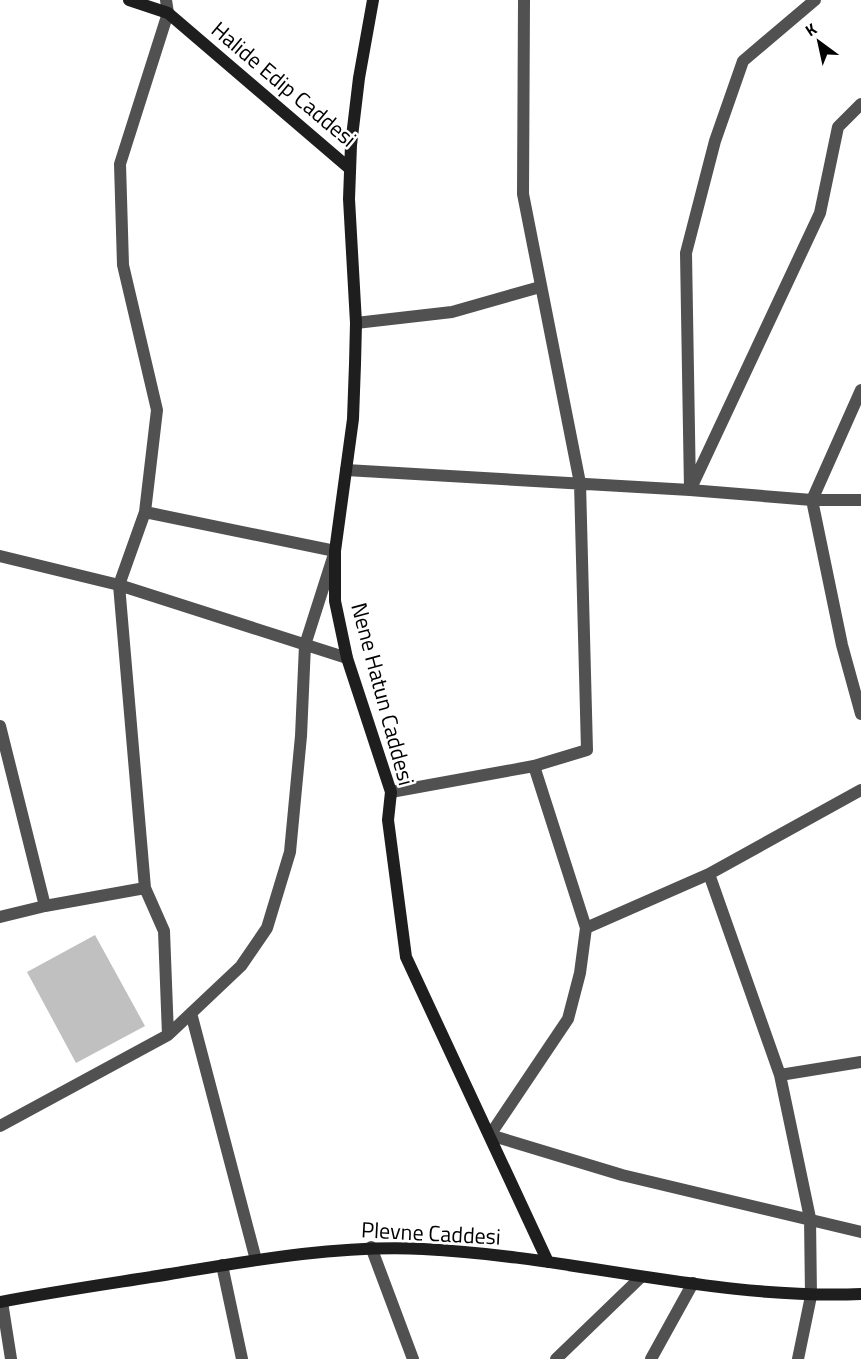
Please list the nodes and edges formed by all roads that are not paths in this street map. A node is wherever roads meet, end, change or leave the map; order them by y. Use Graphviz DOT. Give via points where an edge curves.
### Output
graph roads {
  1 [pos="129,0"];
  2 [pos="166,0"];
  3 [pos="373,0"];
  4 [pos="524,0"];
  5 [pos="815,0"];
  6 [pos="168,13"];
  7 [pos="861,104"];
  8 [pos="350,168"];
  9 [pos="540,287"];
  10 [pos="356,323"];
  11 [pos="861,390"];
  12 [pos="346,470"];
  13 [pos="580,483"];
  14 [pos="690,490"];
  15 [pos="812,500"];
  16 [pos="861,500"];
  17 [pos="145,512"];
  18 [pos="335,551"];
  19 [pos="0,556"];
  20 [pos="119,585"];
  21 [pos="305,645"];
  22 [pos="347,658"];
  23 [pos="861,714"];
  24 [pos="0,726"];
  25 [pos="534,766"];
  26 [pos="861,790"];
  27 [pos="391,792"];
  28 [pos="709,874"];
  29 [pos="145,888"];
  30 [pos="45,906"];
  31 [pos="0,917"];
  32 [pos="586,928"];
  33 [pos="191,1013"];
  34 [pos="168,1035"];
  35 [pos="861,1062"];
  36 [pos="780,1075"];
  37 [pos="0,1126"];
  38 [pos="490,1135"];
  39 [pos="810,1218"];
  40 [pos="861,1232"];
  41 [pos="371,1247"];
  42 [pos="256,1260"];
  43 [pos="548,1263"];
  44 [pos="222,1265"];
  45 [pos="640,1278"];
  46 [pos="693,1283"];
  47 [pos="861,1294"];
  48 [pos="811,1296"];
  49 [pos="1,1302"];
  50 [pos="11,1359"];
  51 [pos="242,1359"];
  52 [pos="413,1359"];
  53 [pos="556,1359"];
  54 [pos="651,1359"];
  55 [pos="798,1359"];
  1 -- 6 [label="street, Halide Edip Caddesi"];
  2 -- 6 [label="street"];
  3 -- 8 [label="street, Nene Hatun Caddesi" via="359,78"];
  4 -- 9 [label="street" via="523,194"];
  5 -- 14 [label="street" via="743,61 715,141 686,253"];
  6 -- 8 [label="street, Halide Edip Caddesi"];
  6 -- 17 [label="street" via="120,164 123,265 157,410"];
  7 -- 14 [label="street" via="837,127 820,213"];
  8 -- 10 [label="street, Nene Hatun Caddesi"];
  9 -- 10 [label="street" via="452,312"];
  9 -- 13 [label="street"];
  10 -- 12 [label="street, Nene Hatun Caddesi" via="353,419"];
  11 -- 15 [label="street"];
  12 -- 13 [label="street"];
  12 -- 18 [label="street, Nene Hatun Caddesi"];
  13 -- 14 [label="street"];
  13 -- 25 [label="street" via="587,750"];
  14 -- 15 [label="street"];
  15 -- 16 [label="street"];
  15 -- 23 [label="street" via="842,645"];
  17 -- 18 [label="street"];
  17 -- 20 [label="street"];
  18 -- 21 [label="street"];
  18 -- 22 [label="street, Nene Hatun Caddesi" via="335,601"];
  19 -- 20 [label="street"];
  20 -- 21 [label="street"];
  20 -- 29 [label="street"];
  21 -- 22 [label="street"];
  21 -- 33 [label="street" via="290,852 267,928 241,966"];
  22 -- 27 [label="street, Nene Hatun Caddesi"];
  24 -- 30 [label="street"];
  25 -- 27 [label="street"];
  25 -- 32 [label="street"];
  26 -- 28 [label="street"];
  27 -- 38 [label="street, Nene Hatun Caddesi" via="388,820 406,957"];
  28 -- 32 [label="street"];
  28 -- 36 [label="street"];
  29 -- 30 [label="street"];
  29 -- 34 [label="street" via="164,931"];
  30 -- 31 [label="street"];
  32 -- 38 [label="street" via="568,1019"];
  33 -- 34 [label="street"];
  33 -- 42 [label="street"];
  34 -- 37 [label="street"];
  35 -- 36 [label="street"];
  36 -- 39 [label="street"];
  38 -- 39 [label="street" via="622,1175"];
  38 -- 43 [label="street, Nene Hatun Caddesi"];
  39 -- 40 [label="street"];
  39 -- 48 [label="street"];
  41 -- 42 [label="street, Plevne Caddesi"];
  41 -- 43 [label="street, Plevne Caddesi"];
  41 -- 52 [label="street"];
  42 -- 44 [label="street, Plevne Caddesi"];
  43 -- 45 [label="street, Plevne Caddesi"];
  44 -- 49 [label="street, Plevne Caddesi"];
  44 -- 51 [label="street"];
  45 -- 46 [label="street, Plevne Caddesi"];
  45 -- 53 [label="street"];
  46 -- 48 [label="street, Plevne Caddesi"];
  46 -- 54 [label="street"];
  47 -- 48 [label="street, Plevne Caddesi"];
  48 -- 55 [label="street"];
  49 -- 50 [label="street"];
}
